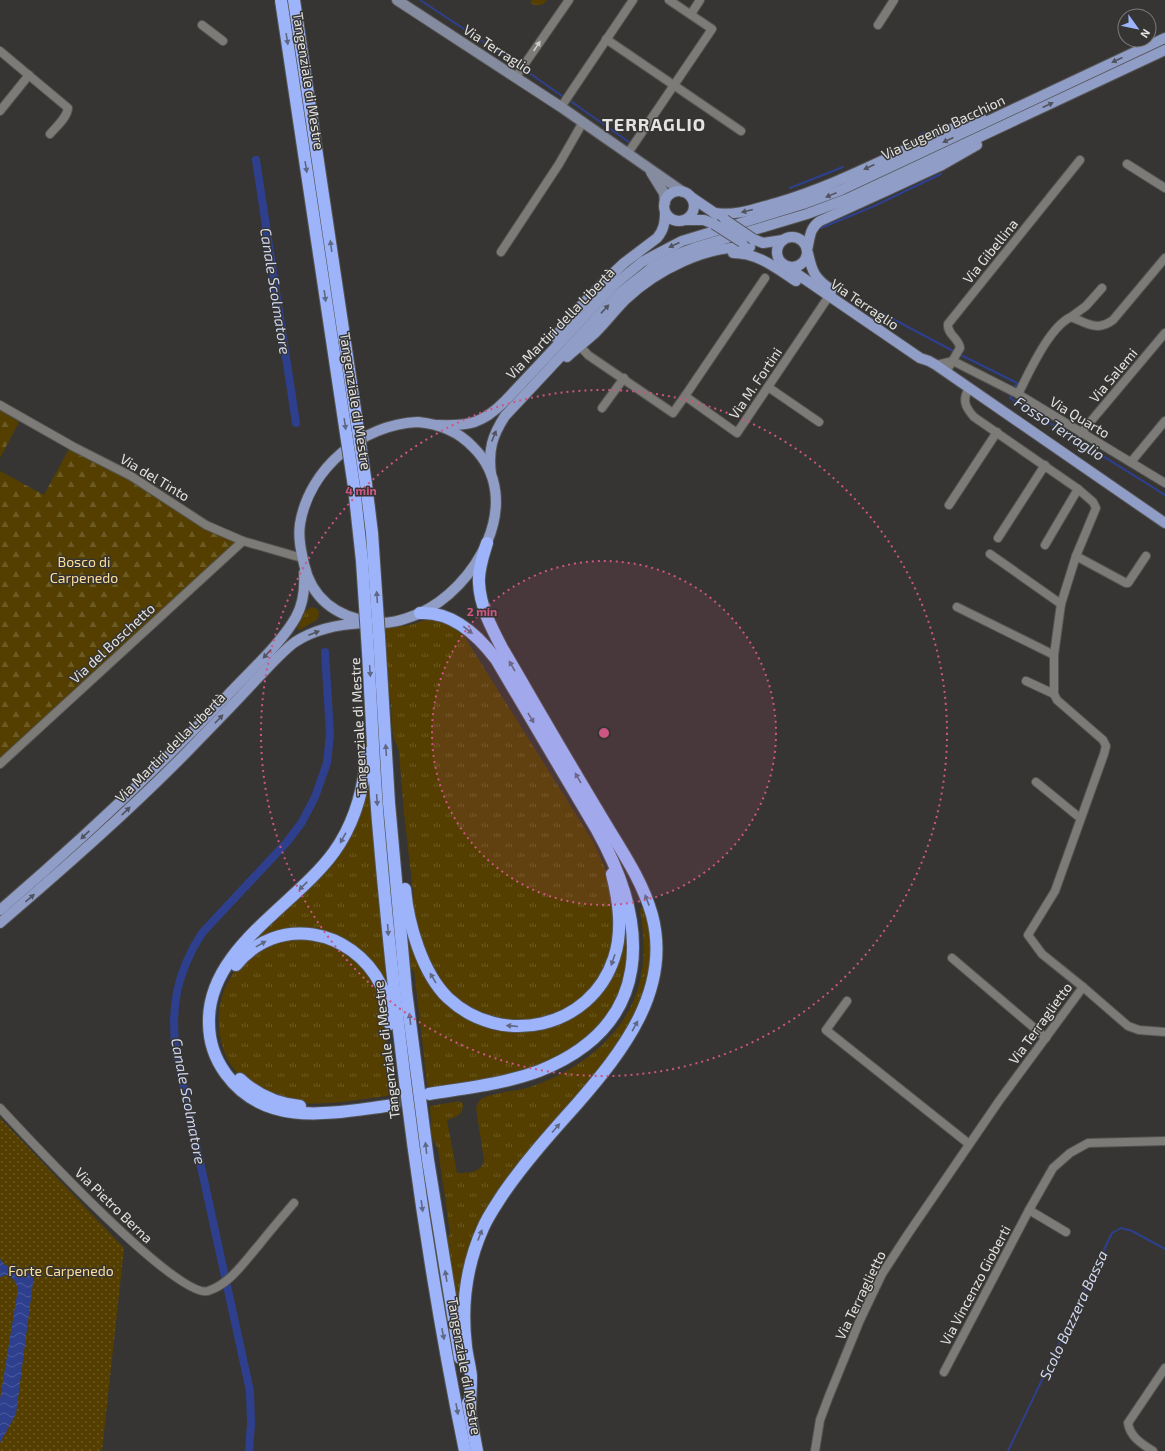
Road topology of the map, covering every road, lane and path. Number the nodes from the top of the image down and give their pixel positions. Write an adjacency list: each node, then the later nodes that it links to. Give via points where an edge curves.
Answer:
1 (281, 0): 86 (highway, Tangenziale di Mestre, one-way to 86, bridge, via 354,487)
2 (294, 0): 86 (highway, Tangenziale di Mestre, one-way to 2, bridge, via 372,533 366,484)
3 (397, 0): 18 (main road, Via Terraglio)
4 (569, 0): 18 (street, one-way to 4)
5 (633, 0): 13 (street)
6 (669, 0): 9 (street)
7 (700, 0): 9 (street)
8 (894, 0): 11 (street)
9 (690, 14): 19 (street, via 712,29)
10 (202, 25): 14 (street)
11 (878, 25)
12 (1165, 38): 22 (main road, Via Eugenio Bacchion, one-way to 22)
13 (606, 39): 19 (street); 20 (street)
14 (223, 41)
15 (1165, 50): 23 (main road, Via Eugenio Bacchion, one-way to 15)
16 (0, 51): 17 (street)
17 (29, 75): 21 (street); 26 (street, via 68,108 65,117)
18 (515, 78): 20 (main road, Via Terraglio)
19 (673, 85): 25 (street); 27 (street)
20 (564, 102): 24 (main road, Via Terraglio)
21 (0, 111)
22 (1009, 111): 34 (main road, one-way to 34, via 968,122 812,192 734,214); 36 (main road, Via Eugenio Bacchion, one-way to 36, via 841,190 747,221)
23 (1013, 121): 38 (main road, Via Eugenio Bacchion, via 847,199 758,229); 41 (main road, via 942,165 820,221 810,231)
24 (583, 122): 27 (main road, Via Terraglio); 40 (street, via 559,164)
25 (741, 131)
26 (50, 134)
27 (631, 148): 30 (main road, Via Terraglio)
28 (1080, 160): 51 (street, Via Gibellina, via 948,324 949,333 960,345)
29 (1127, 164): 31 (street)
30 (647, 168): 32 (main road, Via Terraglio); 33 (main road, Via Terraglio, via 664,193)
31 (1165, 188)
32 (687, 194): 33 (main road, via 678,191 671,194 666,199); 34 (main road, Via Terraglio); 35 (main road, via 694,202 694,211)
33 (665, 208): 35 (main road, via 670,219); 55 (main road, via 665,224 661,234 624,263 578,309 536,358)
34 (714, 212): 36 (main road, Via Terraglio)
35 (686, 220): 37 (main road, Via Terraglio, via 704,220)
36 (726, 224): 37 (main road, Via Martiri della Libertà); 38 (main road, Via Terraglio, bridge)
37 (712, 228): 38 (main road, Via Terraglio, bridge); 55 (main road, Via Martiri della Libertà, one-way to 55, via 671,246 628,273 599,299)
38 (745, 240): 39 (main road, Via Terraglio, via 764,243); 43 (main road, Via Terraglio); 44 (main road, via 737,246 712,251); 50 (main road, Via Martiri della Libertà, one-way to 38, via 620,293 648,271 676,255 722,239)
39 (783, 240): 41 (main road, via 791,237 799,239 805,244); 43 (main road, via 777,251 778,258)
40 (501, 252)
41 (808, 252): 43 (main road, via 802,264 795,267); 52 (main road, Via Terraglio, via 818,280 924,354)
42 (1165, 258): 48 (street, via 1105,325 1098,327)
43 (784, 264): 47 (main road, Via Terraglio)
44 (673, 267): 47 (main road, via 728,254 746,254 763,260 820,296); 50 (main road, via 627,298 595,332)
45 (765, 278): 59 (street)
46 (1102, 288): 48 (street, via 1086,306)
47 (829, 296): 52 (main road, Via Terraglio, via 920,358); 56 (street, Via M. Fortini)
48 (1071, 317): 58 (street, via 1063,321 1049,338 1024,382)
49 (1165, 334): 66 (street, Via Salemi)
50 (575, 346): 54 (street); 69 (main road, Via Martiri della Libertà, one-way to 50, via 490,456 494,435 505,416 540,378)
51 (956, 356): 52 (street); 53 (street); 58 (street, Via Quarto)
52 (933, 363): 53 (main road, Via Terraglio)
53 (946, 372): 57 (main road, Via Terraglio)
54 (624, 378): 59 (street, via 673,413); 61 (street)
55 (522, 382): 64 (main road, Via Martiri della Libertà, via 497,409 481,420 462,425)
56 (768, 387): 59 (street, Via M. Fortini, via 737,432); 63 (street)
57 (969, 388): 65 (street, via 964,400 968,410); 73 (main road, Via Terraglio)
58 (1015, 392): 66 (street, Via Quarto)
59 (684, 396)
60 (0, 405): 75 (street, Via del Tinto, via 131,476 206,525)
61 (602, 408)
62 (1165, 421): 67 (street)
63 (819, 422)
64 (438, 425): 69 (main road, via 456,432 472,445 485,461); 81 (main road, via 410,422 383,428 369,434 333,460 314,487 304,508 299,538)
65 (997, 432): 68 (street); 72 (street)
66 (1081, 433): 67 (street, Via Quarto)
67 (1131, 462): 70 (street, Via Quarto)
68 (1045, 465): 71 (street); 74 (street)
69 (491, 474): 76 (main road, via 496,494 496,511)
70 (1165, 483)
71 (1078, 489): 77 (street); 79 (street, via 1096,508)
72 (949, 505)
73 (1165, 523)
74 (998, 538)
75 (243, 541): 81 (street, Via del Tinto); 91 (street, Via del Boschetto)
76 (487, 543): 84 (main road, via 459,586 440,602); 94 (highway, one-way to 76, via 486,616 478,582)
77 (1045, 545)
78 (990, 554): 82 (street)
79 (1076, 556): 80 (street, via 1126,583); 82 (street)
80 (1146, 556)
81 (303, 561): 85 (main road, via 312,586 326,604 344,615); 97 (main road, Via Martiri della Libertà, one-way to 97, via 301,605 292,624 280,639 155,769)
82 (1061, 604): 87 (street)
83 (957, 607): 87 (street)
84 (420, 613): 85 (main road, via 393,622); 96 (highway, one-way to 96, via 428,612 453,619 489,649)
85 (373, 622): 98 (main road, Via Martiri della Libertà, one-way to 85, via 46,884 174,765 294,643 330,628)
86 (373, 636): 90 (highway, Tangenziale di Mestre, one-way to 90); 92 (highway, Tangenziale di Mestre, one-way to 86)
87 (1054, 655): 89 (street)
88 (1026, 681): 89 (street, Via Terraglietto)
89 (1054, 694): 95 (street, Via Terraglietto, via 1057,700 1103,740 1106,746)
90 (372, 706): 104 (highway, Tangenziale di Mestre, one-way to 104, via 378,822); 104 (highway, one-way to 104, via 364,783 345,834 335,851 250,936 224,970 212,995 209,1029 213,1050 226,1074 248,1097 264,1106 280,1111 308,1114 338,1112 394,1101 298,1106 269,1099 246,1084 233,1070 223,1052 217,1033 216,1012 224,985 236,964 244,955 276,936 325,936 341,943 357,955 375,976 385,996 397,1072)
91 (0, 764)
92 (387, 779): 96 (highway, one-way to 92, via 612,876 619,913 616,949 607,975 584,1003 556,1020 533,1026 499,1024 471,1014 452,1001 436,984 427,968 407,907 397,809); 113 (highway, Tangenziale di Mestre, one-way to 92, via 428,1160 406,991)
93 (1036, 782): 95 (street)
94 (598, 812): 96 (highway, via 623,865 636,903 640,925 639,973 625,1012 612,1030 595,1046 581,1057 548,1075 504,1089 429,1098 502,1082 543,1069 589,1042 608,1023 617,1009 632,972 632,926 623,886); 113 (highway, one-way to 94, via 471,1375 466,1341 465,1300 470,1265 484,1226 520,1170 619,1052 640,1018 652,984 656,954 652,914 633,870)
95 (1080, 818): 100 (street, Via Terraglietto, via 1055,891 1028,935 1042,954)
96 (596, 830)
97 (0, 910)
98 (0, 923)
99 (952, 958): 103 (street)
100 (1083, 987): 102 (street, via 1128,1026 1139,1030); 103 (street, Via Terraglietto)
101 (848, 1001): 107 (street, via 826,1030)
102 (1165, 1032)
103 (1046, 1038): 107 (street, Via Terraglietto)
104 (406, 1091): 114 (highway, Tangenziale di Mestre, one-way to 114, via 439,1310)
105 (0, 1108): 108 (street, Via Pietro Berna, via 129,1240 189,1287 205,1292 218,1287 234,1275)
106 (1165, 1141): 109 (street, Via Vincenzo Gioberti, via 1097,1142 1078,1148 1053,1168)
107 (969, 1144): 116 (street, Via Terraglietto, via 882,1274 829,1396 820,1420)
108 (294, 1203)
109 (1029, 1210): 110 (street); 112 (street, Via Vincenzo Gioberti)
110 (1066, 1232)
111 (1165, 1368): 117 (street, via 1128,1424 1136,1439)
112 (944, 1372)
113 (470, 1411): 115 (highway, Tangenziale di Mestre)
114 (465, 1448)
115 (477, 1451)
116 (815, 1451)
117 (1153, 1451)

